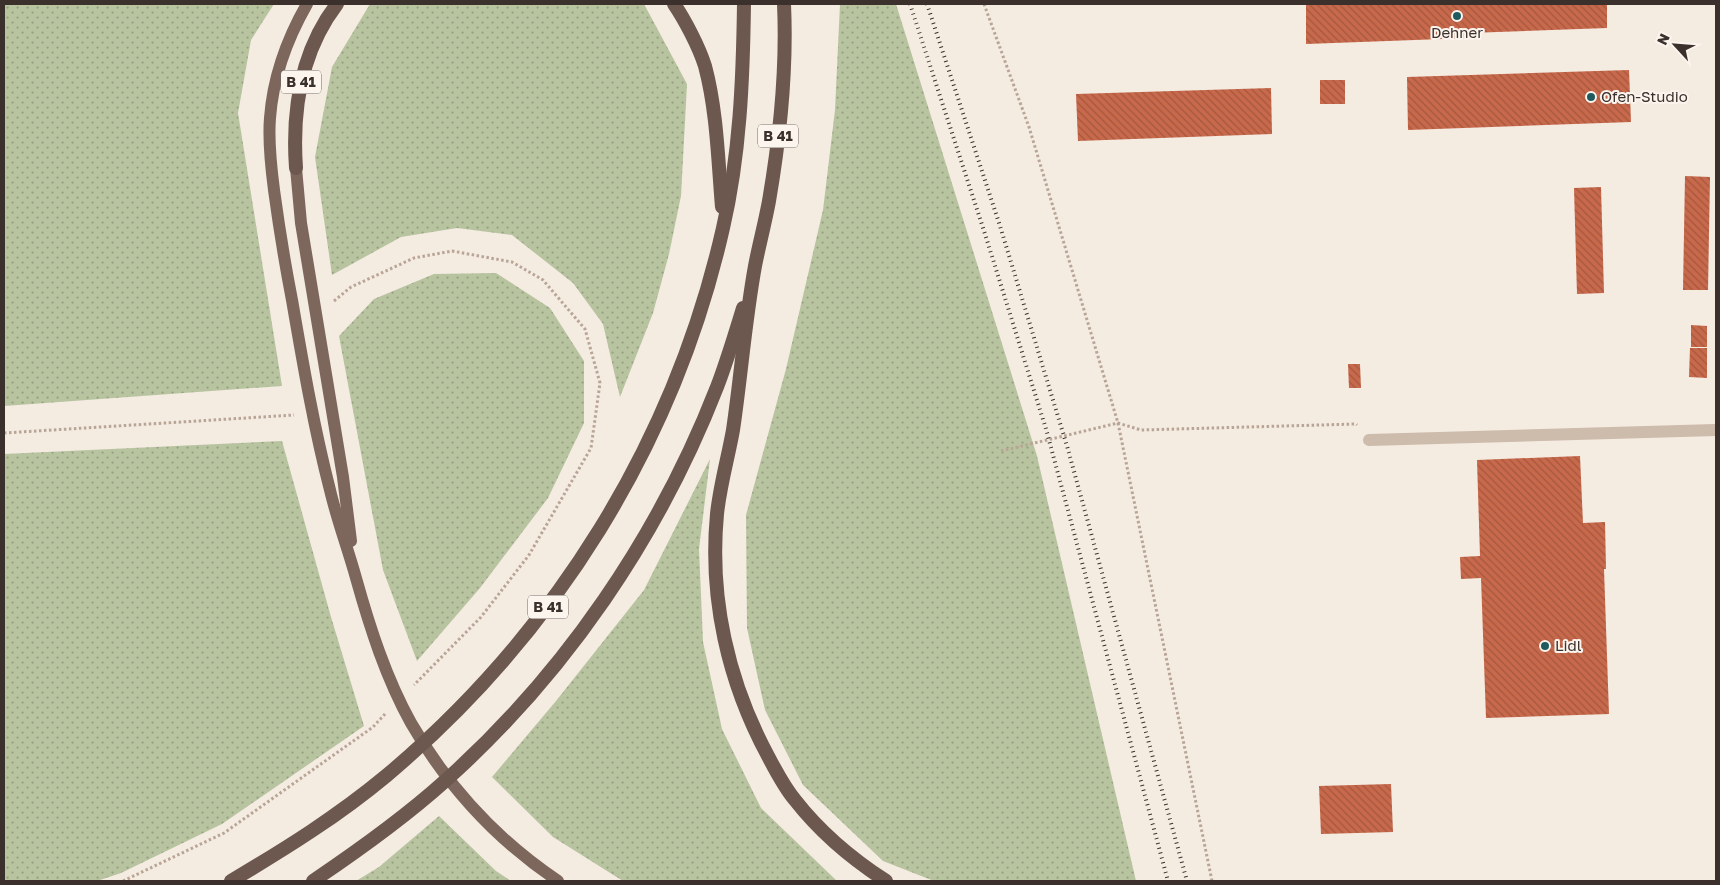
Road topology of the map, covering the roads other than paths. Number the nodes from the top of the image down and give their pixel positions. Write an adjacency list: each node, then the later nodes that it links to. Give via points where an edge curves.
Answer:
1 (307, 4): 11 (main road, B 41, via 286,45 278,70 270,119 270,144 278,226 312,414 330,493)
2 (337, 4): 6 (highway, B 41, via 318,35 300,87 294,141)
3 (674, 4): 7 (highway, B 41, via 704,64 713,102)
4 (744, 4): 7 (highway, B 41, via 740,115)
5 (784, 4): 8 (highway, B 41, via 778,140)
6 (296, 168): 11 (main road, B 41, via 301,223)
7 (724, 226): 12 (highway, B 41, via 691,339 650,439 618,500 554,599 476,692 384,778 335,816)
8 (755, 266): 13 (highway, B 41, via 718,386 694,442 637,549 604,600 535,689 488,740 401,819); 15 (highway, B 41, via 717,515 716,556 724,638 748,714 775,770 794,799 844,851)
9 (1716, 430): 10 (street)
10 (1369, 440)
11 (356, 578): 14 (main road, B 41, via 366,616 394,689 429,752 486,822)
12 (231, 881)
13 (313, 881)
14 (558, 881)
15 (886, 881)

